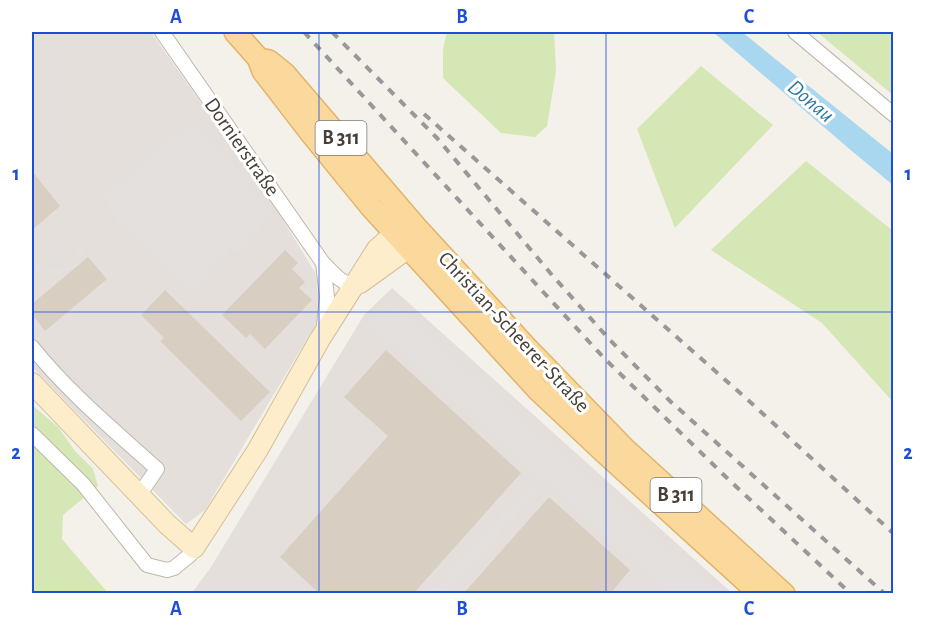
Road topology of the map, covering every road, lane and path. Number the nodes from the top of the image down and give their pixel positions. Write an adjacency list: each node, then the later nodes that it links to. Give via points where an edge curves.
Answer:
1 (162, 32): 8 (street, Dornierstraße)
2 (235, 32): 4 (main road, Christian-Scheerer-Straße / B 311)
3 (795, 32): 5 (street)
4 (258, 58): 6 (main road, Christian-Scheerer-Straße / B 311, via 269,61 285,75); 7 (main road, Christian-Scheerer-Straße / B 311, via 263,71 310,132)
5 (894, 115)
6 (416, 227): 7 (street, Dornierstraße); 17 (main road, Christian-Scheerer-Straße / B 311, via 625,449)
7 (401, 241): 9 (street, Dornierstraße, via 377,249); 16 (main road, Christian-Scheerer-Straße / B 311, via 537,389)
8 (323, 263): 9 (street, Dornierstraße); 10 (street, Dornierstraße, via 327,297)
9 (353, 288): 10 (street, Dornierstraße)
10 (320, 339): 15 (street, Dornierstraße, via 256,451)
11 (32, 347): 14 (street, via 109,426 157,468)
12 (32, 383): 14 (street)
13 (32, 434): 15 (street, via 83,484 147,565 174,568)
14 (139, 495): 15 (street)
15 (194, 548)
16 (760, 594)
17 (784, 594)

